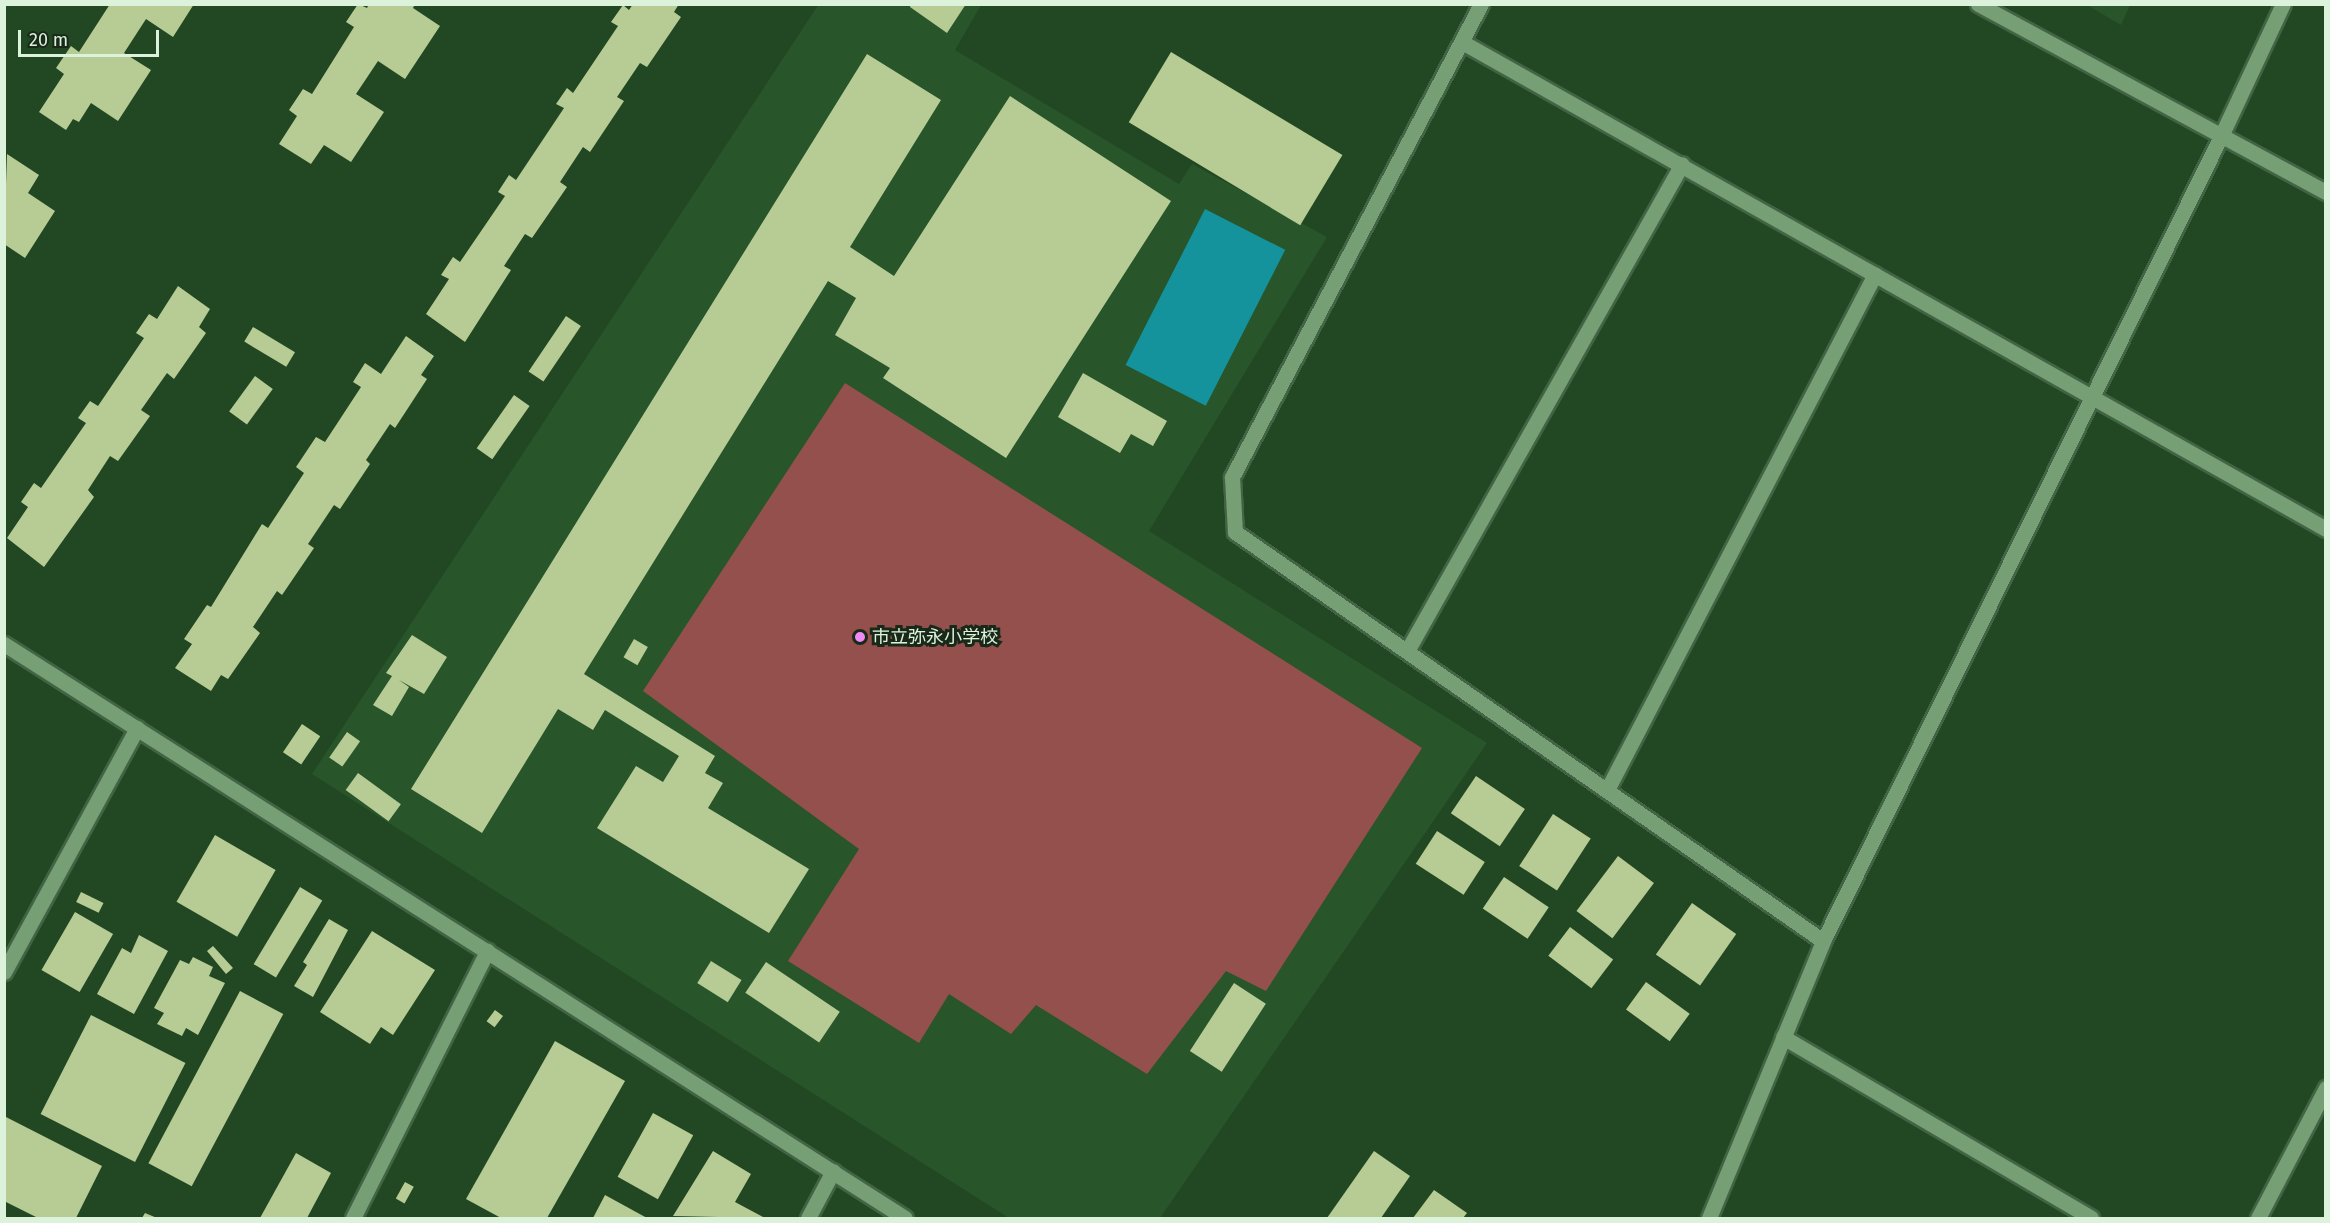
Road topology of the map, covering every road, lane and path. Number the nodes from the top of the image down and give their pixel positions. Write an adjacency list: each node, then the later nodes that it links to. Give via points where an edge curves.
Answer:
1 (1481, 4): 4 (street)
2 (1978, 4): 5 (street)
3 (2283, 4): 5 (street)
4 (1462, 42): 6 (street); 12 (street, via 1232,477 1235,532)
5 (2222, 134): 7 (street); 9 (street)
6 (1682, 164): 8 (street); 12 (street)
7 (2325, 192)
8 (1875, 274): 9 (street); 14 (street)
9 (2090, 396): 10 (street); 15 (street)
10 (2325, 529)
11 (4, 644): 13 (street)
12 (1407, 651): 14 (street)
13 (137, 728): 16 (street); 17 (street)
14 (1607, 790): 15 (street)
15 (1823, 940): 18 (street)
16 (487, 951): 20 (street); 21 (street)
17 (4, 972)
18 (1783, 1037): 24 (street); 25 (street)
19 (2325, 1088): 26 (street)
20 (833, 1171): 22 (street); 23 (street)
21 (353, 1218)
22 (808, 1218)
23 (905, 1218)
24 (1709, 1218)
25 (2091, 1218)
26 (2258, 1218)

